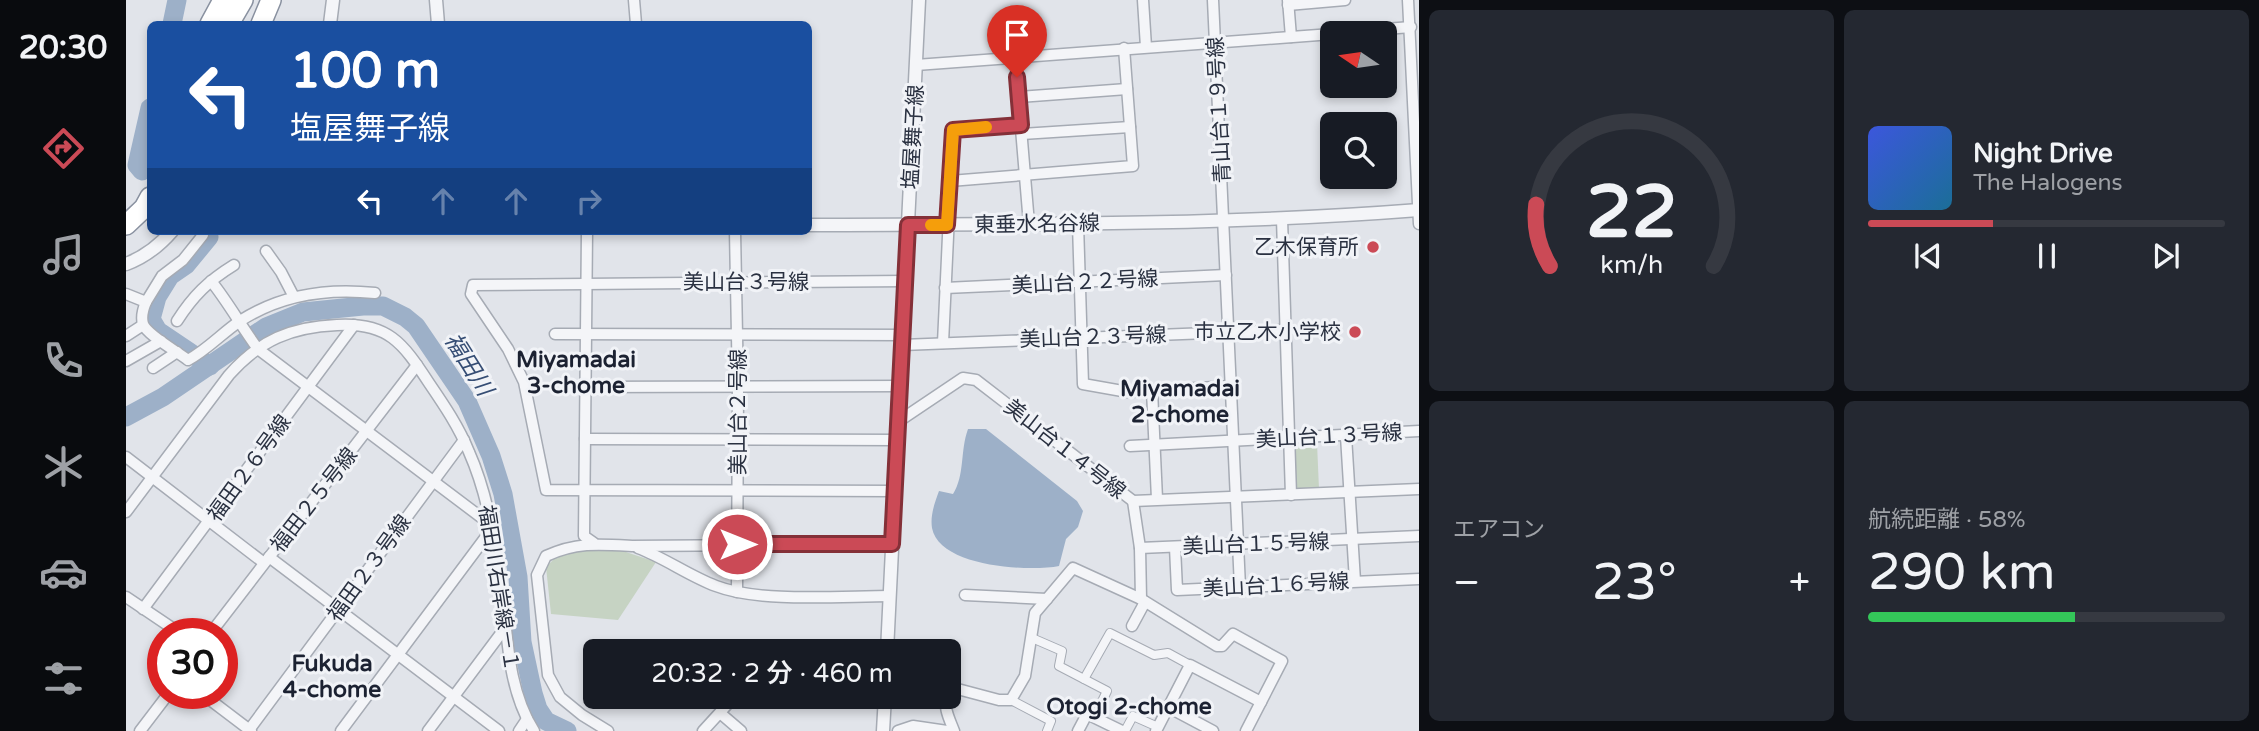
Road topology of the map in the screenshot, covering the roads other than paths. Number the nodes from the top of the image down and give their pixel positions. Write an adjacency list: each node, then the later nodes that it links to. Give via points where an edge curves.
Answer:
1 (223, 0): 14 (highway)
2 (243, 0): 15 (highway)
3 (256, 0): 16 (highway)
4 (271, 0): 17 (highway)
5 (333, 0): 18 (street)
6 (436, 0): 19 (street)
7 (634, 0): 20 (street)
8 (919, 0): 29 (street, 塩屋舞子線)
9 (1143, 0): 26 (street)
10 (1213, 0): 25 (street, 青山台１９号線)
11 (1345, 0): 13 (street)
12 (1408, 0): 21 (street)
13 (1288, 2): 24 (street)
14 (212, 21)
15 (231, 21)
16 (247, 21)
17 (262, 21)
18 (330, 21)
19 (438, 21)
20 (636, 21)
21 (1411, 27): 22 (street); 38 (street)
22 (1397, 28)
23 (1320, 34): 24 (street)
24 (1291, 37): 25 (street)
25 (1217, 43): 26 (street); 39 (street, 青山台１９号線)
26 (1146, 47): 27 (street)
27 (1124, 48): 28 (street); 30 (street)
28 (1015, 57): 29 (street); 31 (street)
29 (916, 65): 46 (street, 塩屋舞子線)
30 (1127, 89): 31 (street); 32 (street)
31 (1018, 97): 33 (street)
32 (1130, 127): 33 (street); 34 (street, via 1133,166)
33 (1021, 130): 34 (street); 35 (street, via 953,130)
34 (1025, 174): 35 (street); 42 (street)
35 (950, 181): 47 (street)
36 (147, 201): 48 (highway)
37 (147, 208): 48 (highway)
38 (1418, 210): 40 (street, 東垂水名谷線); 44 (street)
39 (1224, 219): 40 (street, 東垂水名谷線); 43 (street, 東垂水名谷線); 56 (street, 青山台１９号線)
40 (1282, 219): 71 (street)
41 (147, 223): 48 (highway)
42 (1029, 224): 43 (street, 東垂水名谷線); 47 (street, 東垂水名谷線)
43 (1078, 224): 60 (street)
44 (1419, 224)
45 (812, 225): 46 (street, 東垂水名谷線)
46 (908, 225): 47 (street, 東垂水名谷線); 58 (street, 塩屋舞子線)
47 (947, 225): 62 (street)
48 (127, 228)
49 (168, 235): 54 (street, via 142,258)
50 (203, 235): 66 (street, via 183,260 162,276)
51 (587, 235): 59 (street)
52 (735, 235): 61 (street, 美山台２号線)
53 (266, 251): 65 (street)
54 (126, 264)
55 (234, 265): 57 (street)
56 (1226, 275): 60 (street, 美山台２２号線); 72 (street, 青山台１９号線)
57 (211, 281): 67 (street, via 192,297); 68 (street)
58 (905, 281): 61 (street, 美山台３号線); 78 (street, 塩屋舞子線)
59 (586, 282): 61 (street, 美山台３号線); 74 (street); 110 (street, 美山台３号線, via 473,285 471,294 509,349 524,382 546,490)
60 (1080, 282): 62 (street, 美山台２２号線); 77 (street)
61 (738, 283): 75 (street, 美山台２号線)
62 (945, 288): 80 (street)
63 (375, 293): 65 (street, via 354,290)
64 (126, 294): 66 (street)
65 (294, 297): 68 (street)
66 (146, 302): 69 (street)
67 (177, 321)
68 (238, 322): 81 (street); 82 (street, via 188,359)
69 (143, 325): 76 (street); 79 (street)
70 (354, 325): 81 (street, 福田川右岸線－１, via 285,332); 84 (street, 福田川右岸線－１, via 386,332); 89 (street, 福田２６号線)
71 (1284, 330): 72 (street, 美山台２３号線); 96 (street)
72 (1230, 332): 77 (street, 美山台２３号線); 87 (street, 青山台１９号線)
73 (555, 334): 74 (street, 美山台２３号線)
74 (586, 334): 75 (street, 美山台２３号線); 88 (street)
75 (738, 335): 78 (street, 美山台２３号線); 90 (street, 美山台２号線)
76 (126, 336)
77 (1082, 337): 80 (street, 美山台２３号線); 91 (street, via 1083,384 1128,392)
78 (902, 340): 80 (street, 美山台２３号線); 86 (street, 塩屋舞子線)
79 (161, 341): 82 (street); 83 (street)
80 (943, 343)
81 (258, 348): 89 (street); 105 (street, 福田川右岸線－１, via 241,362)
82 (177, 352): 85 (street)
83 (126, 361)
84 (417, 365): 94 (street, 福田２５号線); 98 (street, 福田川右岸線－１)
85 (153, 368)
86 (900, 386): 90 (street); 92 (street, 塩屋舞子線)
87 (1232, 386): 91 (street); 101 (street, 青山台１９号線)
88 (586, 387): 90 (street); 97 (street)
89 (308, 388): 94 (street); 117 (street, 福田２６号線)
90 (738, 388): 99 (street, 美山台２号線)
91 (1152, 390): 102 (street)
92 (899, 421): 100 (street, 塩屋舞子線); 115 (street, 美山台１４号線, via 963,378 976,380)
93 (1419, 431): 95 (street, 美山台１３号線)
94 (366, 432): 106 (street); 128 (street, 福田２５号線)
95 (1346, 436): 96 (street, 美山台１３号線); 111 (street)
96 (1288, 438): 101 (street, 美山台１３号線); 112 (street)
97 (585, 439): 99 (street); 110 (street)
98 (464, 440): 106 (street, 福田２３号線); 118 (street, 福田川右岸線－１)
99 (738, 440): 100 (street); 108 (street, 美山台２号線)
100 (897, 440): 109 (street, 塩屋舞子線)
101 (1234, 440): 102 (street, 美山台１３号線); 113 (street, 青山台１９号線)
102 (1154, 445): 103 (street, 美山台１３号線); 114 (street)
103 (1130, 446)
104 (126, 457): 105 (street)
105 (152, 477): 116 (street, 福田川右岸線－１); 117 (street)
106 (433, 482): 118 (street); 139 (street, 福田２３号線)
107 (1419, 489): 111 (street, 美山台１４号線)
108 (737, 491): 109 (street); 110 (street); 122 (street, 美山台２号線)
109 (895, 491): 123 (street, 塩屋舞子線)
110 (585, 492): 121 (street, via 584,536)
111 (1349, 492): 112 (street, 美山台１４号線); 120 (street)
112 (1291, 495): 113 (street, 美山台１４号線)
113 (1236, 496): 114 (street, 美山台１４号線); 125 (street, 青山台１９号線)
114 (1157, 499): 115 (street, 美山台１４号線)
115 (1133, 501): 127 (street)
116 (126, 512)
117 (210, 521): 128 (street); 138 (street, 福田２６号線)
118 (490, 527): 143 (street, 福田川右岸線－１, via 501,577); 147 (street)
119 (1419, 536): 120 (street, 美山台１５号線)
120 (1352, 540): 125 (street, 美山台１５号線); 130 (street)
121 (594, 543): 124 (street); 171 (street, via 546,556 537,575 548,675 559,696)
122 (737, 544): 123 (street); 124 (street); 132 (street, 美山台２号線)
123 (892, 544): 134 (street, 塩屋舞子線)
124 (632, 545): 132 (street)
125 (1238, 545): 126 (street, 美山台１５号線); 131 (street, 青山台１９号線)
126 (1175, 547): 127 (street, 美山台１５号線); 131 (street, 美山台１６号線, via 1177,590)
127 (1140, 548): 137 (street)
128 (267, 560): 139 (street); 141 (street, 福田２５号線)
129 (1419, 579): 130 (street, 美山台１６号線)
130 (1354, 582): 131 (street, 美山台１６号線)
131 (1240, 587)
132 (737, 592): 134 (street)
133 (965, 595): 136 (street)
134 (890, 596): 145 (street, 塩屋舞子線)
135 (126, 597): 138 (street)
136 (1046, 599): 137 (street, via 1073,568); 144 (street, via 1035,613)
137 (1143, 600): 142 (street); 153 (street, via 1217,646 1233,634 1282,661)
138 (143, 609): 140 (street)
139 (339, 609): 147 (street); 164 (street, 福田２３号線)
140 (157, 618)
141 (222, 618)
142 (1132, 626): 146 (street)
143 (505, 628): 151 (street); 162 (street, 福田川右岸線－１, via 515,685)
144 (1032, 638): 149 (street, via 1062,651 1059,666); 152 (street, via 1025,676)
145 (888, 639)
146 (1125, 641): 148 (street, via 1154,655 1168,653); 149 (street, via 1110,633)
147 (400, 655): 151 (street); 166 (street)
148 (1190, 665): 153 (street); 154 (street)
149 (1084, 679): 161 (street, via 1107,691)
150 (961, 690): 152 (street)
151 (454, 696): 167 (street); 168 (street)
152 (1011, 700): 178 (street, via 1051,721)
153 (1261, 702): 182 (street)
154 (1168, 707): 163 (street); 181 (street)
155 (157, 709): 165 (street)
156 (222, 709): 164 (street)
157 (724, 709): 160 (street)
158 (884, 709): 174 (street)
159 (947, 709): 177 (street)
160 (720, 713): 172 (street); 173 (street)
161 (1094, 718): 179 (street, via 1087,714); 180 (street)
162 (527, 719): 169 (street); 170 (street, 福田川右岸線－１)
163 (1157, 729): 180 (street, via 1133,716)
164 (250, 730)
165 (140, 731)
166 (341, 731)
167 (428, 731)
168 (499, 731)
169 (519, 731)
170 (534, 731)
171 (608, 731)
172 (703, 731)
173 (741, 731)
174 (883, 731)
175 (898, 731): 176 (street, via 913,726)
176 (947, 731)
177 (954, 731)
178 (1047, 731)
179 (1078, 731)
180 (1123, 731)
181 (1213, 731)
182 (1246, 731)

